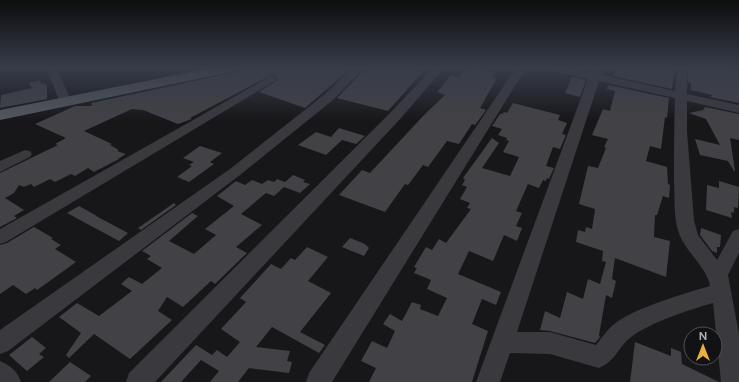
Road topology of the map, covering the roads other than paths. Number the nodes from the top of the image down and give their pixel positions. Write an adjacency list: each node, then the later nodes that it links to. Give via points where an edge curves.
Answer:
1 (59, 86): 11 (street)
2 (144, 86): 11 (main road)
3 (261, 86): 16 (street)
4 (341, 86): 20 (street, via 235,172)
5 (423, 86): 23 (street)
6 (509, 86): 24 (street)
7 (592, 86): 19 (street)
8 (644, 86): 10 (street)
9 (681, 86): 10 (street)
10 (681, 96): 12 (street); 18 (street, via 680,131 685,220 689,236)
11 (66, 102): 13 (main road)
12 (739, 109)
13 (0, 115)
14 (25, 154): 15 (street)
15 (0, 167)
16 (0, 236)
17 (739, 236): 18 (street)
18 (719, 284): 19 (street, via 624,329 599,357 550,344); 26 (street, via 726,315)
19 (502, 342): 25 (street)
20 (0, 343)
21 (0, 373): 22 (street)
22 (9, 382)
23 (138, 382)
24 (318, 382)
25 (488, 382)
26 (733, 382)

